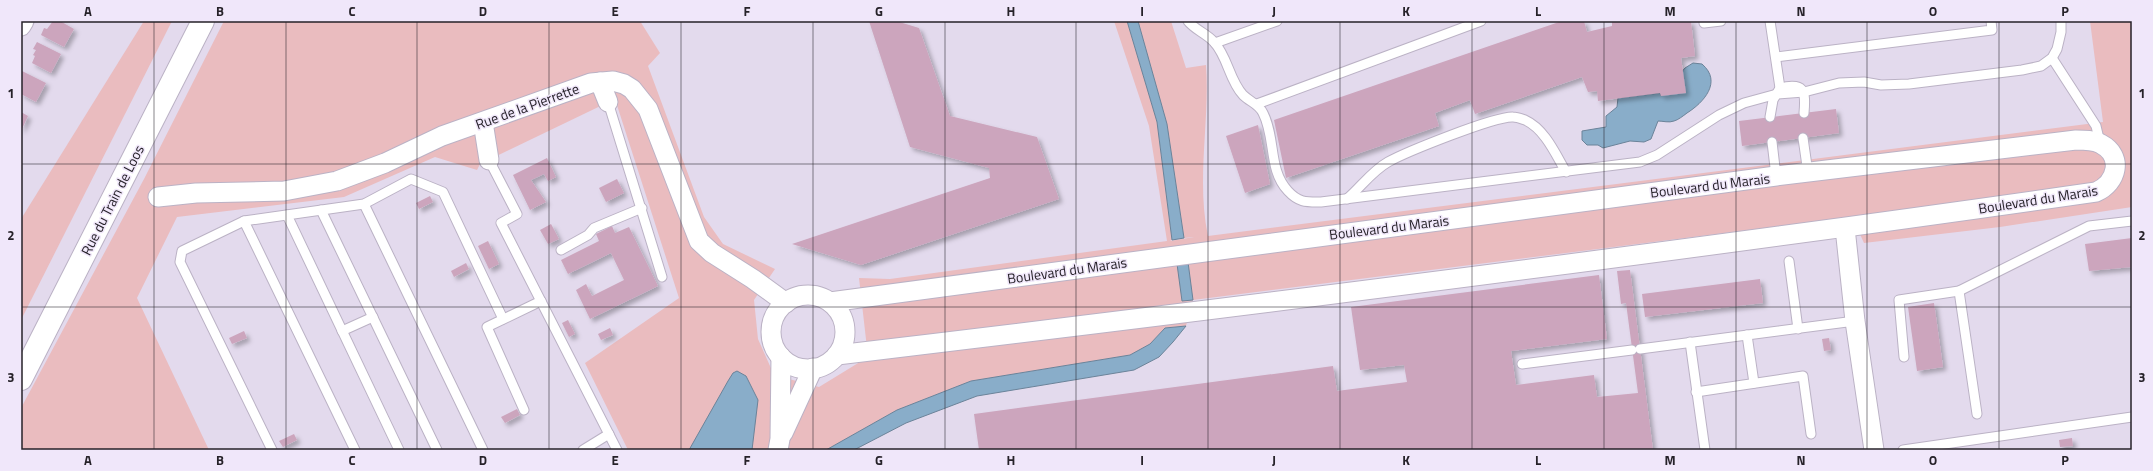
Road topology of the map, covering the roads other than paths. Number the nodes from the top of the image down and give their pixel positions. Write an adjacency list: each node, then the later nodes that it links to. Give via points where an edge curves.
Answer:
1 (24, 21): 11 (street)
2 (203, 21): 58 (street, Rue du Train de Loos)
3 (1188, 21): 12 (lane, via 1192,27)
4 (1277, 21): 12 (lane)
5 (1481, 21): 19 (lane)
6 (1704, 21): 7 (lane)
7 (1722, 21)
8 (1770, 21): 13 (lane)
9 (1991, 21): 13 (lane, via 1992,30)
10 (2061, 21): 14 (lane, via 2057,49)
11 (21, 26)
12 (1215, 43): 19 (lane, via 1223,55 1234,83 1244,96)
13 (1776, 57): 16 (lane)
14 (2052, 58): 17 (lane, via 2041,66 2022,70 1909,84 1839,83); 25 (lane, via 2096,126)
15 (600, 82): 18 (street); 22 (street, Rue de la Pierrette); 45 (street, Rue de la Pierrette, via 613,81 624,84 632,89 648,109 699,241 712,253 754,278)
16 (1778, 91): 17 (lane); 21 (lane, via 1773,100); 27 (lane, via 1718,115 1657,155 1640,162)
17 (1804, 92): 20 (lane)
18 (608, 102): 33 (lane)
19 (1257, 104): 31 (lane, via 1269,130 1277,173 1288,191 1303,202)
20 (1804, 113)
21 (1770, 117)
22 (483, 122): 26 (street); 30 (street, Rue de la Pierrette, via 442,136 337,182 284,191 196,193)
23 (1803, 138): 28 (lane)
24 (1772, 142): 29 (lane)
25 (2100, 143): 28 (street, Boulevard du Marais, via 2076,140); 38 (street, Boulevard du Marais, via 2108,148 2116,166 2115,175 2110,183 2096,192)
26 (489, 160): 43 (lane, via 516,214 501,223)
27 (1566, 172): 31 (lane); 31 (lane, via 1548,141 1537,128 1526,120 1513,117 1442,140 1387,163)
28 (1808, 173): 29 (street, Boulevard du Marais)
29 (1776, 176): 44 (street, Boulevard du Marais)
30 (158, 197)
31 (1347, 199)
32 (364, 204): 34 (lane); 47 (lane, via 411,179 443,192); 71 (lane)
33 (642, 208): 39 (lane, via 594,228 588,235); 41 (lane)
34 (321, 210): 35 (lane); 46 (lane)
35 (287, 215): 36 (lane); 50 (lane)
36 (244, 221): 67 (lane, via 182,251 180,262); 68 (lane)
37 (2132, 221): 42 (lane, via 2089,226)
38 (1844, 228): 48 (street); 53 (street, Boulevard du Marais, via 1204,312)
39 (561, 250)
40 (1789, 261): 49 (lane)
41 (662, 277)
42 (1959, 291): 55 (lane, via 1899,300); 62 (lane)
43 (541, 301): 47 (lane); 64 (lane)
44 (830, 302): 45 (street, via 808,295 796,297); 53 (street, via 838,311 844,327 843,345)
45 (786, 303): 54 (street, via 772,323 774,347)
46 (373, 317): 50 (lane); 70 (lane)
47 (503, 319): 61 (lane, via 487,327)
48 (1855, 321): 49 (lane); 75 (street)
49 (1798, 328): 51 (lane)
50 (342, 331): 69 (lane)
51 (1747, 335): 52 (lane); 59 (lane)
52 (1690, 342): 56 (lane); 60 (lane)
53 (837, 355): 57 (street, via 822,366)
54 (781, 357): 57 (street, via 801,368); 66 (street)
55 (1904, 357)
56 (1522, 364)
57 (813, 368): 66 (street)
58 (21, 379)
59 (1754, 383): 60 (lane); 65 (lane, via 1803,376)
60 (1696, 392): 74 (lane)
61 (524, 410)
62 (1977, 414)
63 (2132, 417): 76 (lane)
64 (609, 434): 72 (lane); 73 (lane)
65 (1811, 434)
66 (779, 445)
67 (272, 450)
68 (355, 450)
69 (399, 450)
70 (437, 450)
71 (483, 450)
72 (583, 450)
73 (617, 450)
74 (1705, 450)
75 (1874, 450)
76 (1903, 450)

